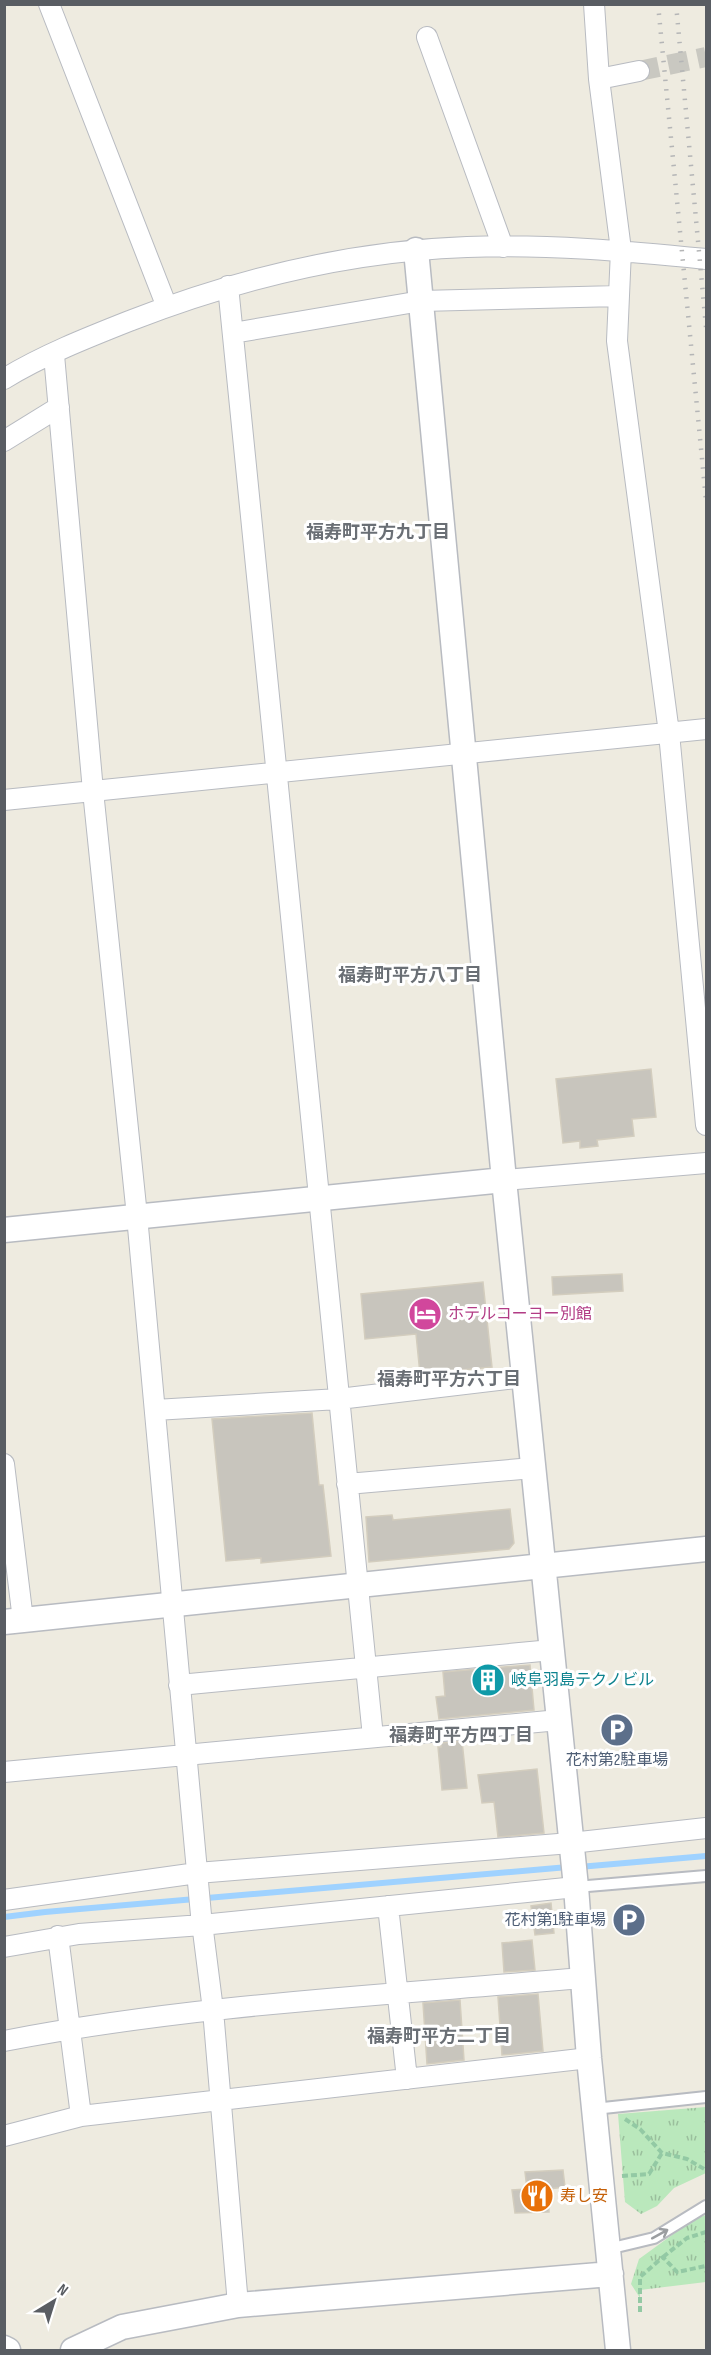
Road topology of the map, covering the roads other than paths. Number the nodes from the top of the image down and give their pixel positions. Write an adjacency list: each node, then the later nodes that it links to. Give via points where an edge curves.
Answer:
1 (48, 4): 13 (street)
2 (594, 4): 5 (street)
3 (427, 37): 6 (street)
4 (639, 71): 5 (street)
5 (599, 79): 8 (street)
6 (503, 247): 7 (street); 8 (street)
7 (416, 250): 10 (street); 12 (street)
8 (621, 250): 9 (street); 11 (street)
9 (706, 260)
10 (228, 286): 13 (street); 14 (street)
11 (619, 296): 12 (street); 20 (street, via 618,341)
12 (421, 301): 14 (street); 21 (street)
13 (167, 307): 15 (street)
14 (232, 333): 22 (street)
15 (54, 355): 16 (street); 17 (street)
16 (4, 379)
17 (59, 407): 18 (street); 23 (street)
18 (4, 441)
19 (706, 729): 20 (street)
20 (669, 733): 21 (street); 25 (street)
21 (464, 754): 22 (street); 27 (street)
22 (276, 773): 23 (street); 28 (street)
23 (93, 791): 24 (street); 29 (street)
24 (4, 800)
25 (706, 1125)
26 (706, 1163): 27 (street)
27 (504, 1180): 28 (street); 31 (street)
28 (319, 1198): 29 (street); 32 (street)
29 (137, 1216): 30 (street); 33 (street)
30 (4, 1230)
31 (524, 1377): 32 (street); 35 (street)
32 (339, 1399): 33 (street); 36 (street)
33 (155, 1410): 40 (street)
34 (4, 1464): 41 (street)
35 (533, 1468): 36 (street); 38 (street)
36 (347, 1484): 39 (street)
37 (706, 1549): 38 (street)
38 (543, 1566): 39 (street); 42 (street)
39 (358, 1585): 40 (street); 43 (street)
40 (172, 1604): 41 (street); 44 (street)
41 (14, 1621)
42 (552, 1650): 43 (street); 45 (street)
43 (366, 1668): 44 (street); 46 (street)
44 (179, 1685): 47 (street)
45 (559, 1720): 46 (street); 50 (street)
46 (373, 1737): 47 (street)
47 (186, 1754): 48 (street); 52 (street)
48 (4, 1772)
49 (706, 1828): 50 (street)
50 (574, 1867): 51 (lane); 52 (street); 54 (street); 58 (street)
51 (706, 1876)
52 (198, 1880): 53 (street); 55 (street)
53 (4, 1900)
54 (388, 1906): 55 (street); 59 (street)
55 (202, 1920): 56 (street); 60 (street)
56 (58, 1936): 57 (street); 61 (street)
57 (4, 1947)
58 (582, 1978): 59 (street); 63 (street)
59 (397, 1994): 60 (street); 64 (street)
60 (213, 2010): 61 (street); 66 (street)
61 (72, 2028): 62 (street); 68 (street)
62 (4, 2041)
63 (589, 2058): 64 (street); 67 (street)
64 (407, 2079): 66 (street)
65 (706, 2097): 67 (lane)
66 (220, 2100): 68 (street); 73 (street)
67 (594, 2109): 71 (street)
68 (81, 2116): 69 (street)
69 (4, 2136)
70 (706, 2206): 71 (lane, one-way to 70, via 654,2238)
71 (608, 2249): 72 (street)
72 (611, 2274): 73 (street); 75 (street)
73 (238, 2305): 74 (street, via 122,2327)
74 (73, 2350)
75 (618, 2350)

